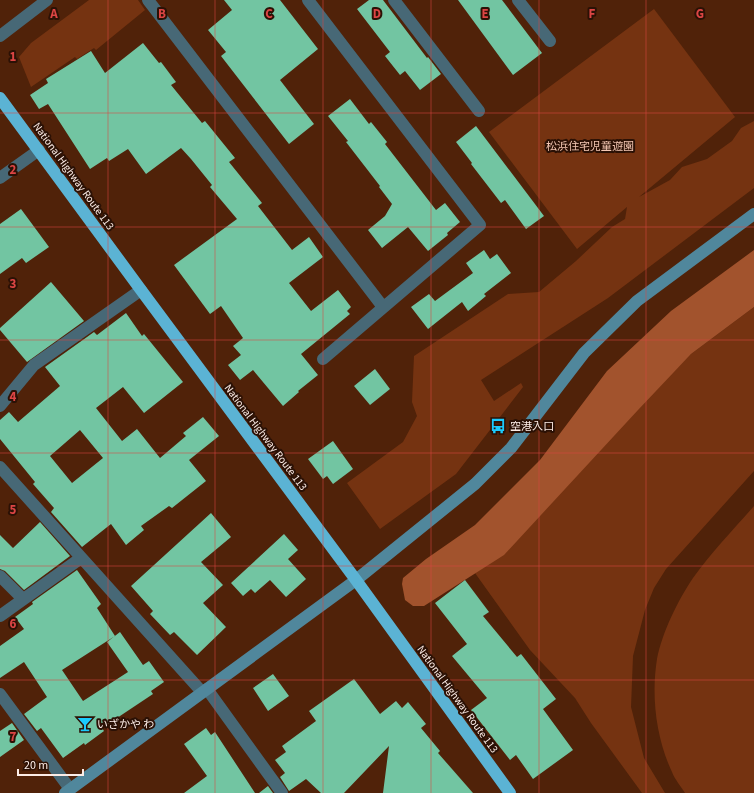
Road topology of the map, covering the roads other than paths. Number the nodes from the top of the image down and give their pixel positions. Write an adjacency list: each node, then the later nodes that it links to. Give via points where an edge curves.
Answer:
1 (46, 0): 6 (street)
2 (148, 0): 14 (street)
3 (308, 0): 14 (street, via 480,225)
4 (394, 0): 9 (street)
5 (518, 0): 7 (street)
6 (0, 36)
7 (550, 41)
8 (0, 98): 10 (highway, National Highway Route 113)
9 (479, 111)
10 (39, 150): 11 (street); 13 (highway, National Highway Route 113)
11 (0, 178)
12 (754, 214): 20 (street, via 637,301 584,353 511,448 475,484)
13 (141, 290): 16 (street, via 34,365); 20 (highway, National Highway Route 113)
14 (383, 307): 15 (street)
15 (323, 359)
16 (0, 406)
17 (0, 467): 18 (street)
18 (81, 558): 21 (street); 23 (street)
19 (0, 576): 21 (street)
20 (356, 580): 23 (street); 27 (highway, National Highway Route 113)
21 (23, 599): 22 (street)
22 (0, 616)
23 (204, 691): 25 (street); 26 (street)
24 (0, 694): 25 (street)
25 (67, 791)
26 (282, 793)
27 (510, 793)

